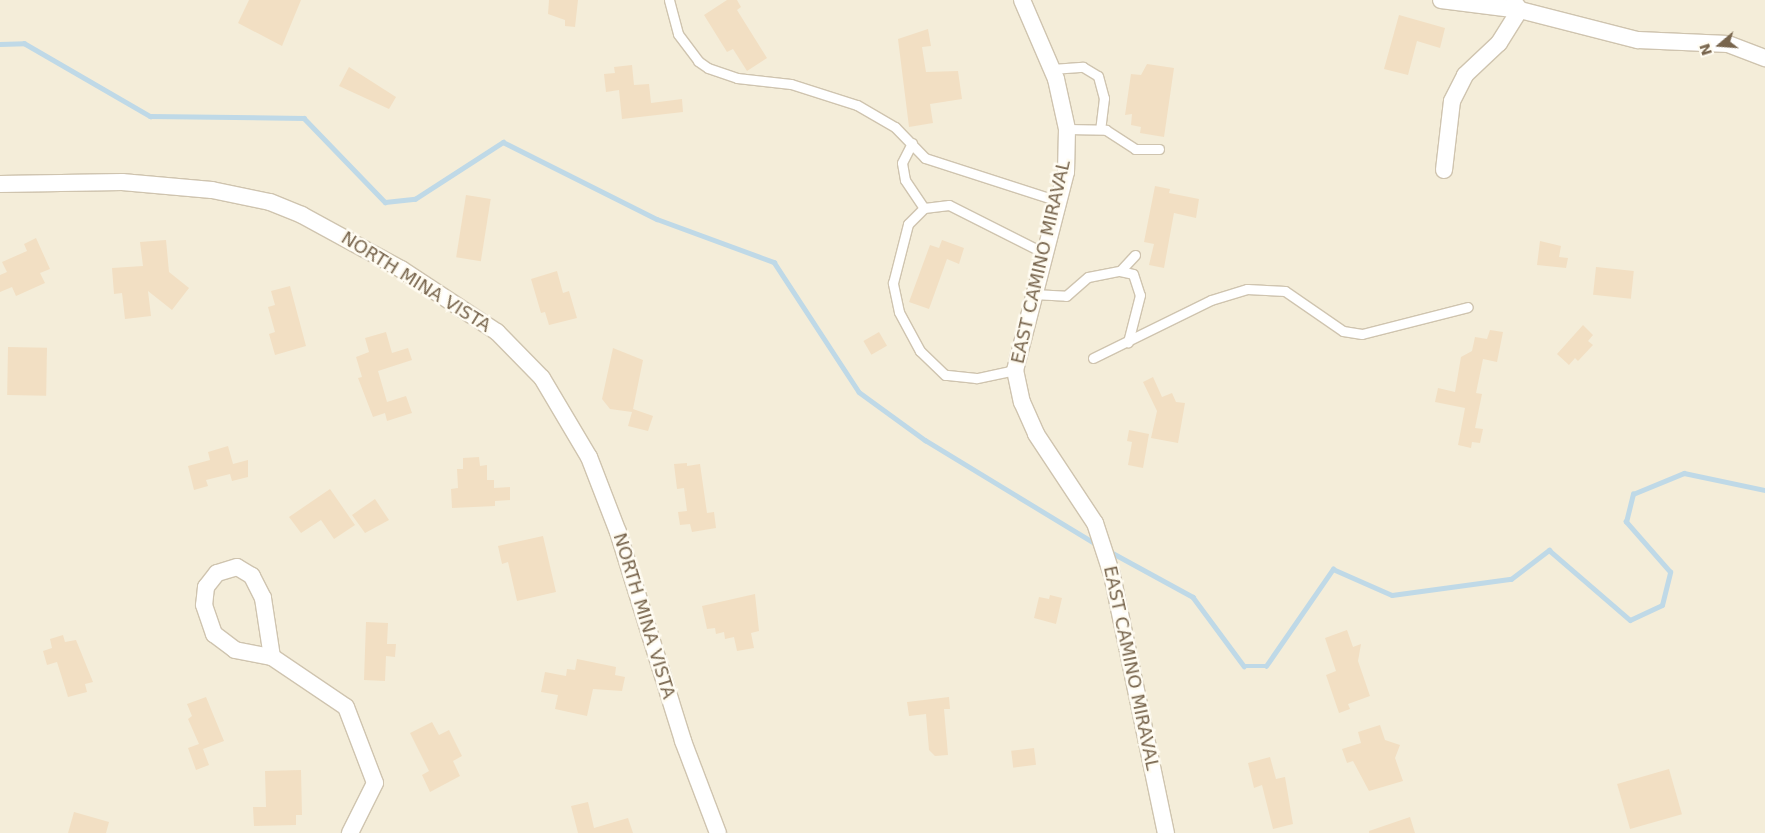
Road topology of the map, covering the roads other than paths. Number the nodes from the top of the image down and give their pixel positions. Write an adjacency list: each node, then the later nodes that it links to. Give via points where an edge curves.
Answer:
1 (669, 0): 9 (lane, via 678,34 698,61 708,68 737,78 791,84 857,105 889,123)
2 (1022, 0): 6 (street, EAST CAMINO MIRAVAL)
3 (1441, 0): 4 (street)
4 (1516, 5): 5 (street, via 1638,40 1728,44); 11 (street, via 1499,44 1464,75 1450,110)
5 (1765, 58)
6 (1052, 68): 7 (street, EAST CAMINO MIRAVAL); 8 (lane, via 1083,67 1098,76 1104,98)
7 (1068, 129): 8 (lane); 13 (street, EAST CAMINO MIRAVAL, via 1066,172)
8 (1100, 129): 10 (lane, via 1135,149)
9 (912, 143): 13 (lane, via 925,158); 14 (lane, via 902,163 905,180)
10 (1159, 149)
11 (1444, 170)
12 (0, 184): 25 (street, NORTH MINA VISTA, via 122,182 212,190 270,202 302,215 401,270 497,332 542,378 589,457 618,532 692,765)
13 (1058, 201): 15 (street, EAST CAMINO MIRAVAL)
14 (924, 208): 15 (lane, via 949,206); 22 (lane, via 908,224 893,283 900,312 920,351 945,375 976,378)
15 (1044, 253): 18 (street, EAST CAMINO MIRAVAL)
16 (1135, 255): 17 (lane)
17 (1120, 271): 18 (lane, via 1088,277 1066,296); 20 (lane, via 1133,274 1140,286)
18 (1033, 294): 22 (street, EAST CAMINO MIRAVAL)
19 (1468, 308): 20 (lane, via 1362,334 1344,331 1285,291 1247,289 1211,300)
20 (1128, 342): 21 (lane)
21 (1093, 358)
22 (1015, 370): 26 (street, EAST CAMINO MIRAVAL, via 1022,402 1036,434 1095,523 1112,575)
23 (272, 657): 23 (street, via 263,598 252,576 237,567 217,573 206,587 204,605 214,634 236,650); 24 (street, via 346,707 375,783)
24 (350, 833)
25 (718, 833)
26 (1166, 833)

